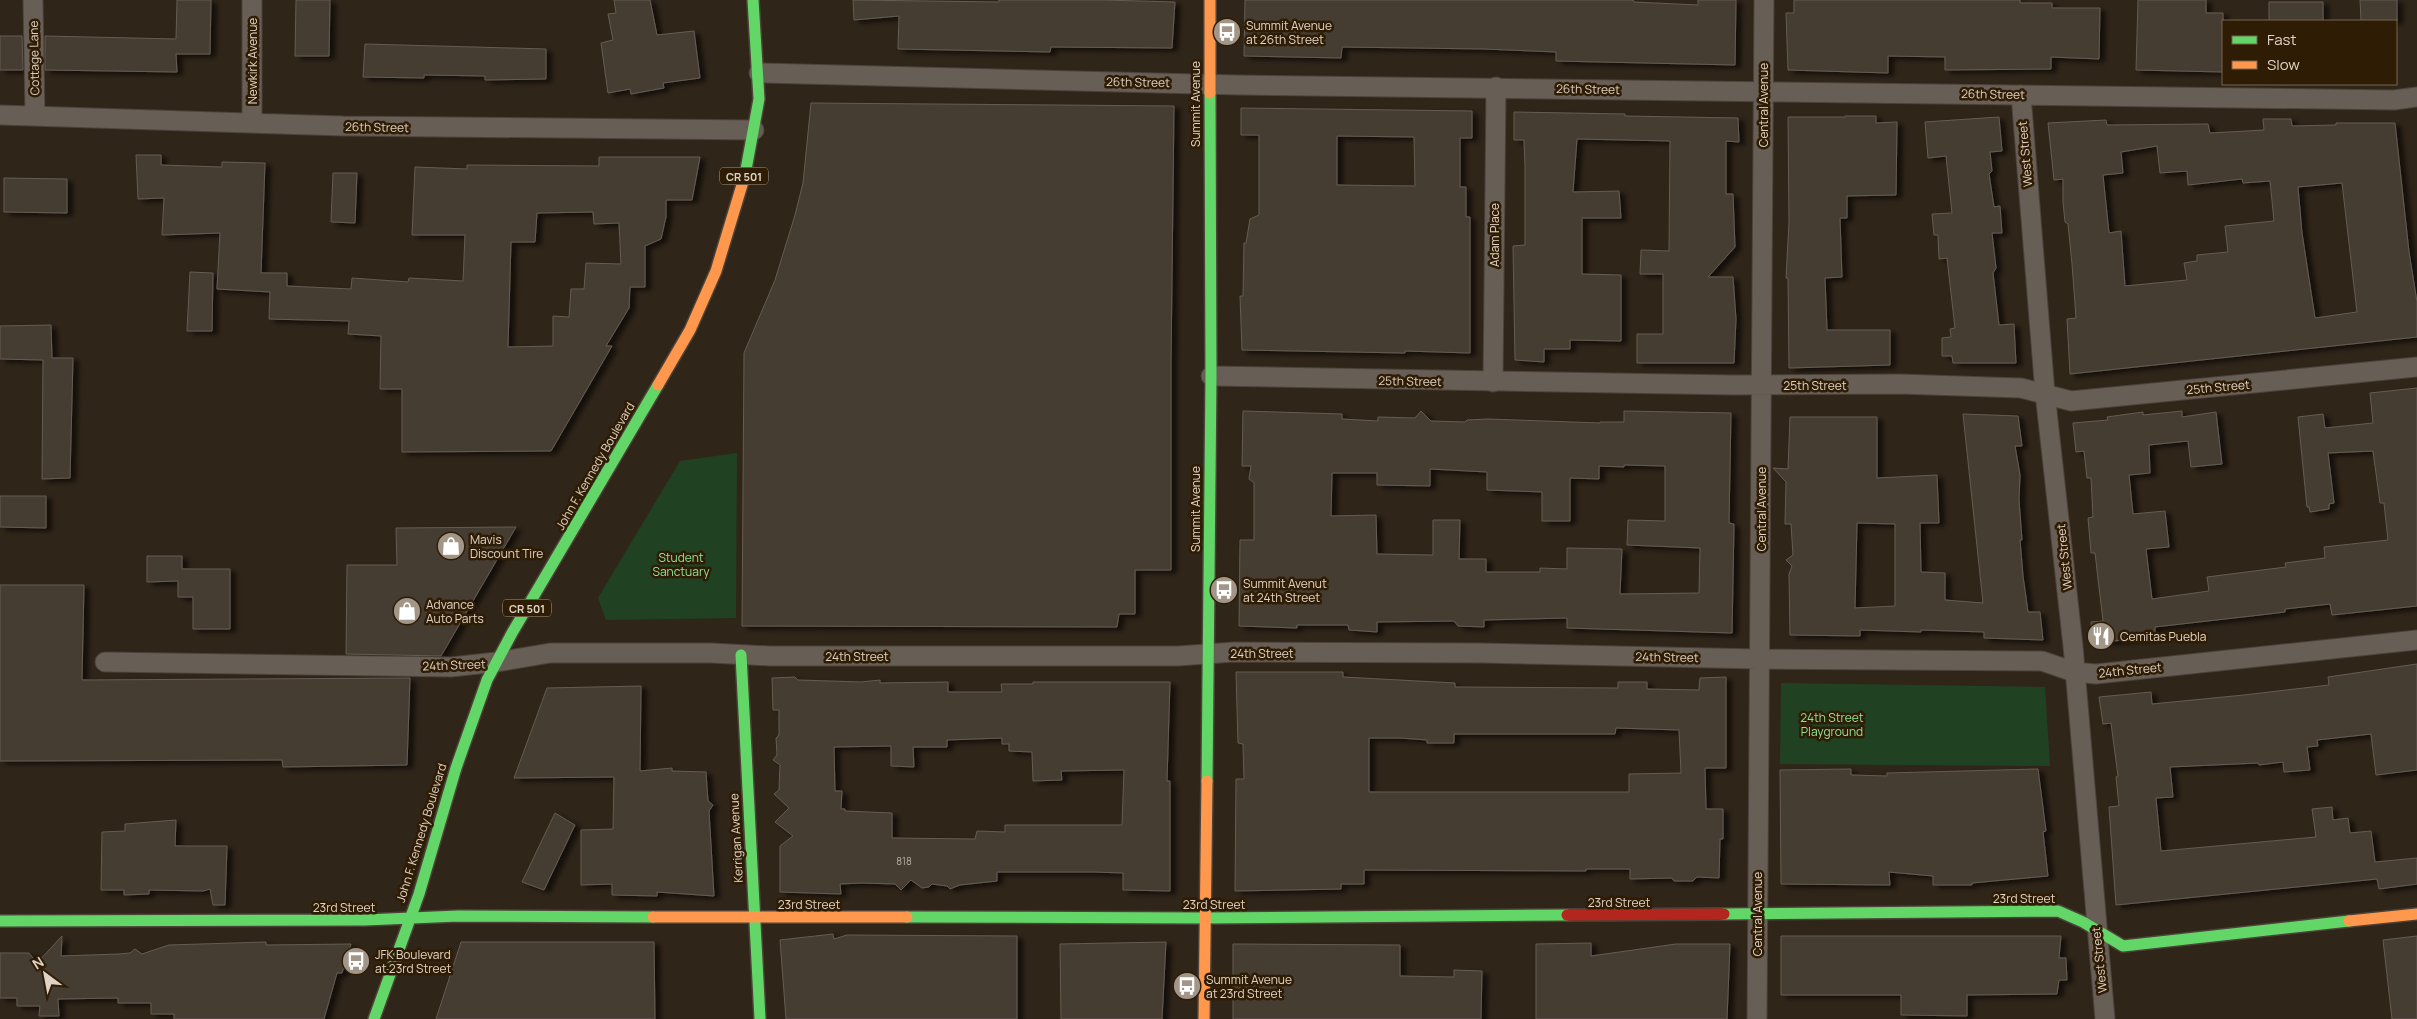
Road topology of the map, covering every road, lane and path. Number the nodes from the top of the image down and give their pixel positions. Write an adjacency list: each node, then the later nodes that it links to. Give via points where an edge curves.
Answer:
1 (33, 0): 13 (street, Cottage Lane)
2 (252, 0): 14 (street, Newkirk Avenue)
3 (753, 0): 6 (street, John F. Kennedy Boulevard / CR 501)
4 (1210, 0): 7 (street, Summit Avenue)
5 (1764, 0): 9 (street, Central Avenue)
6 (759, 73): 7 (street, 26th Street); 15 (street, John F. Kennedy Boulevard / CR 501)
7 (1209, 83): 8 (street, 26th Street); 17 (street, Summit Avenue)
8 (1496, 88): 9 (street, 26th Street); 18 (street, Adam Place)
9 (1763, 91): 10 (street, 26th Street); 19 (street, Central Avenue)
10 (2021, 94): 11 (street, 26th Street, via 2394,100); 20 (street, West Street)
11 (2417, 97)
12 (0, 116): 13 (street, 26th Street)
13 (35, 116): 14 (street, 26th Street)
14 (252, 123): 15 (street, 26th Street)
15 (754, 130): 26 (street, John F. Kennedy Boulevard / CR 501, via 716,271 690,330)
16 (2417, 367): 20 (street, 25th Street, via 2071,401)
17 (1210, 376): 18 (street, 25th Street); 22 (street, Summit Avenue)
18 (1494, 382): 19 (street, 25th Street)
19 (1761, 385): 20 (street, 25th Street, via 1899,384 2021,388); 24 (street, Central Avenue)
20 (2045, 394): 27 (street, West Street)
21 (2417, 640): 27 (street, 24th Street, via 2096,674)
22 (1208, 654): 23 (street, 24th Street); 24 (street, 24th Street, via 1480,653); 31 (street, Summit Avenue)
23 (741, 655): 26 (street, 24th Street, via 550,652); 30 (street, Kerrigan Avenue)
24 (1759, 659): 27 (street, 24th Street, via 2042,662); 29 (street, Central Avenue)
25 (105, 662): 26 (street, 24th Street, via 451,666)
26 (497, 662): 32 (street, John F. Kennedy Boulevard / CR 501, via 487,680 456,768)
27 (2074, 672): 34 (street, West Street)
28 (2417, 914): 34 (street, 23rd Street, via 2123,946)
29 (1757, 915): 31 (street, 23rd Street); 34 (street, 23rd Street, via 2058,911 2084,921); 38 (street, Central Avenue)
30 (755, 917): 31 (street, 23rd Street); 32 (street, 23rd Street, via 458,916); 36 (street, Kerrigan Avenue)
31 (1206, 918): 37 (street, Summit Avenue)
32 (408, 920): 33 (street, 23rd Street); 35 (street, John F. Kennedy Boulevard / CR 501)
33 (0, 921)
34 (2096, 931): 39 (street, West Street)
35 (374, 1019)
36 (760, 1019)
37 (1204, 1019)
38 (1757, 1019)
39 (2105, 1019)

